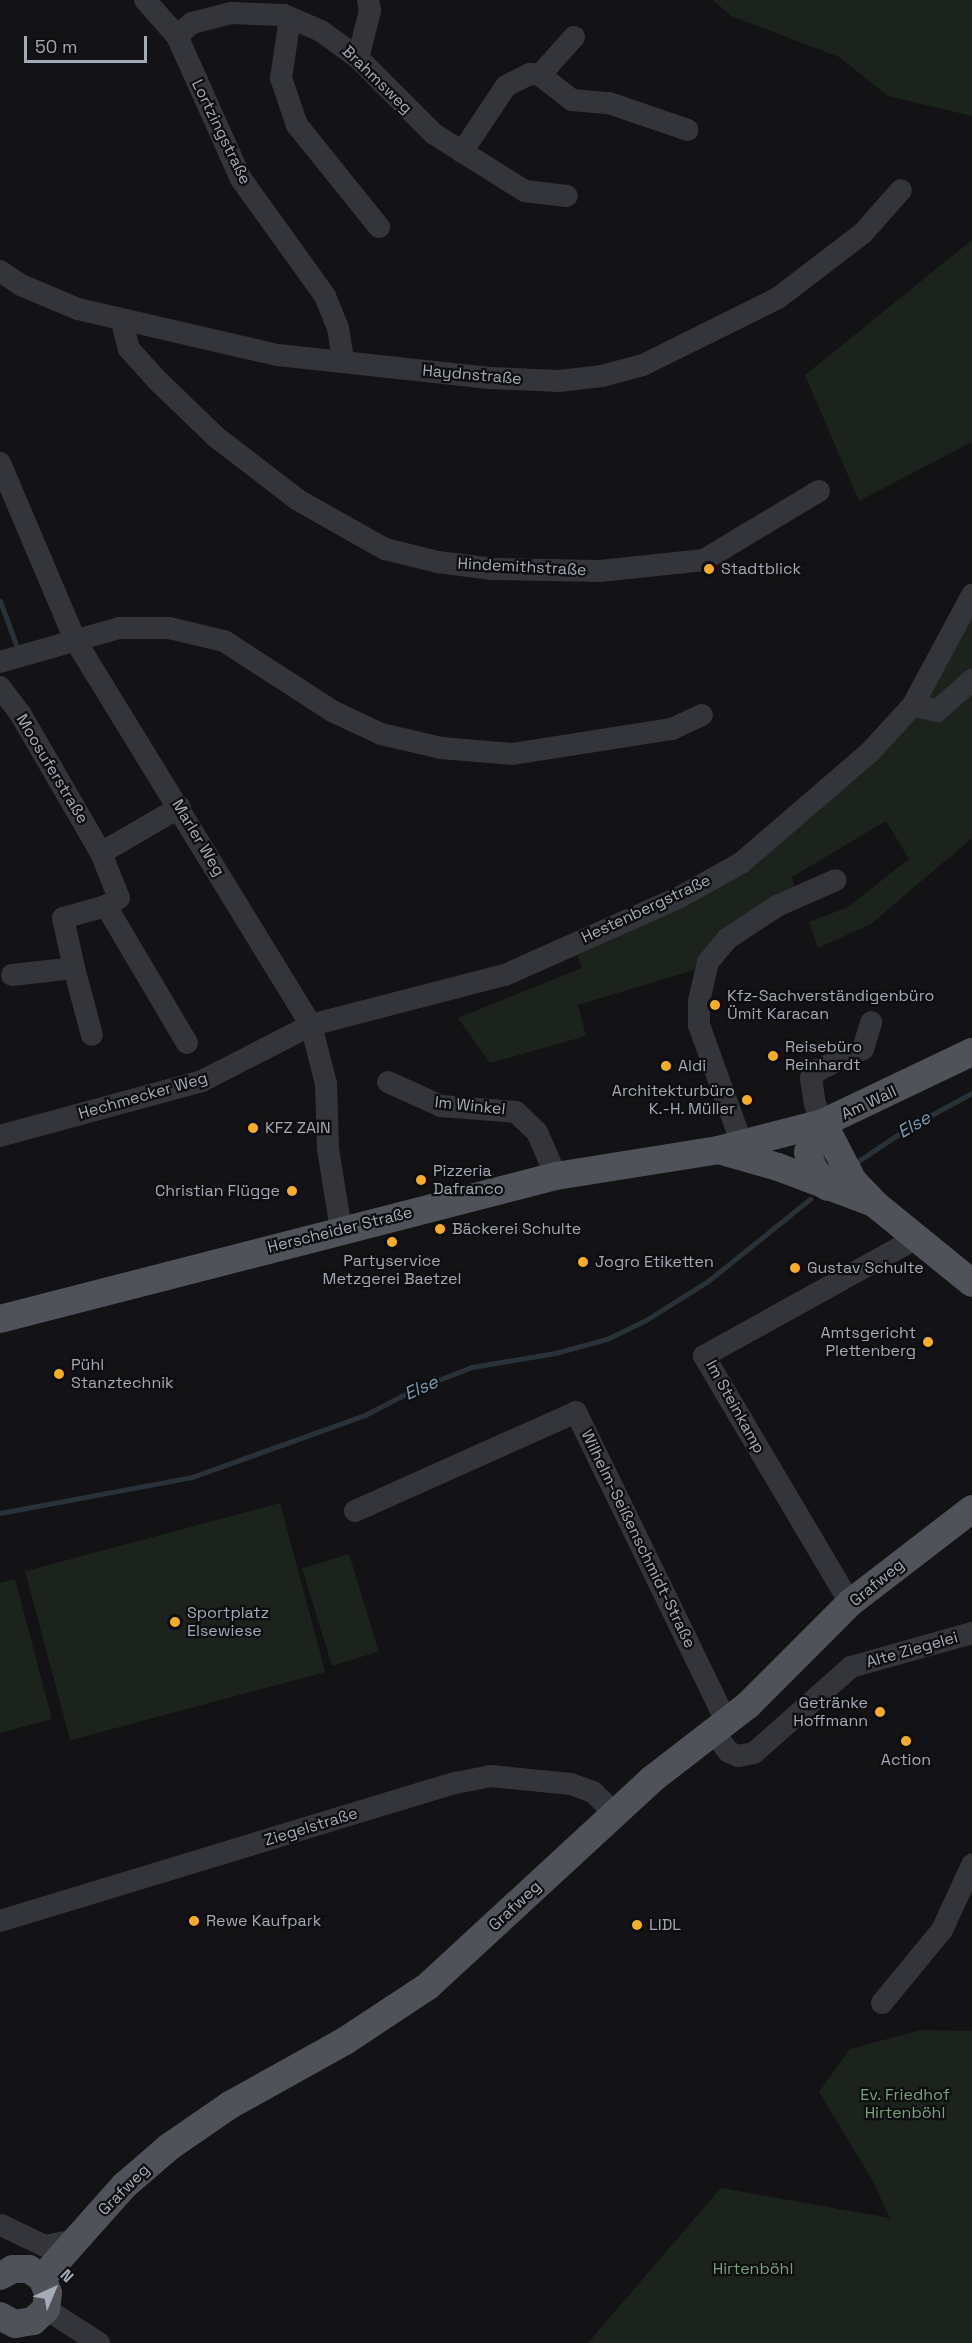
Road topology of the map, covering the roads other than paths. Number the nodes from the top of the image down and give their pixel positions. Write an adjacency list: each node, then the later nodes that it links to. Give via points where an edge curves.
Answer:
1 (146, 0): 4 (street, Lortzingstraße)
2 (368, 0): 6 (street, via 370,11)
3 (290, 18): 4 (street, Brahmsweg, via 231,14 192,23); 6 (street, Brahmsweg, via 321,31); 12 (street, via 281,78 297,125)
4 (177, 36): 15 (street, Lortzingstraße, via 241,179 325,296 338,328)
5 (574, 37): 7 (street)
6 (358, 58): 9 (street, Brahmsweg, via 405,109)
7 (540, 75): 8 (street, via 572,100 609,103); 9 (street, via 530,74 506,86)
8 (688, 130)
9 (462, 152): 11 (street, Brahmsweg, via 525,191)
10 (901, 190): 15 (street, Haydnstraße, via 863,233 778,298 643,365 602,376 558,381 479,377)
11 (567, 196)
12 (379, 227)
13 (0, 271): 14 (street, Haydnstraße, via 21,285 78,309)
14 (122, 319): 15 (street, Haydnstraße, via 278,355); 17 (street, Hindemithstraße, via 129,349 216,437 298,500 341,526 386,549 417,557 492,569 600,571 704,560)
15 (343, 359)
16 (0, 463): 19 (street, Marler Weg)
17 (819, 491)
18 (972, 595): 23 (street, Hestenbergstraße)
19 (75, 640): 20 (street); 24 (street, via 119,628 159,628 224,641 332,711 381,734 441,748 512,754 672,729); 25 (street, Marler Weg)
20 (0, 662)
21 (972, 680): 23 (street, via 937,711)
22 (0, 687): 26 (street, Moosuferstraße, via 27,725)
23 (914, 705): 32 (street, Hestenbergstraße, via 870,752 763,846 680,897 505,975)
24 (702, 716)
25 (180, 807): 26 (street); 32 (street, Marler Weg)
26 (101, 853): 28 (street, Moosuferstraße, via 118,898)
27 (836, 880): 39 (street, via 777,906 727,939 708,962 699,1001 699,1025)
28 (106, 906): 29 (street, via 63,918); 34 (street)
29 (74, 968): 30 (street); 33 (street)
30 (12, 975)
31 (871, 1022): 37 (street, Am Wall, via 863,1049 812,1076 812,1091)
32 (311, 1025): 38 (street, Hechmecker Weg, via 202,1081); 43 (street, Marler Weg, via 326,1084 328,1149)
33 (92, 1035)
34 (187, 1043)
35 (972, 1052): 37 (main road, Am Wall)
36 (388, 1082): 40 (street, Im Winkel, via 441,1106 516,1112 537,1132)
37 (823, 1123): 39 (main road, Herscheider Straße); 41 (main road, via 808,1152 813,1168); 42 (main road, via 847,1174)
38 (0, 1136)
39 (730, 1147): 40 (main road, Herscheider Straße); 41 (main road)
40 (556, 1176): 43 (main road, Herscheider Straße)
41 (828, 1187): 42 (main road)
42 (875, 1204): 44 (main road)
43 (341, 1229): 46 (main road, Herscheider Straße)
44 (916, 1238): 45 (main road); 49 (street, Im Steinkamp, via 704,1356)
45 (972, 1283)
46 (0, 1319)
47 (972, 1509): 49 (main road, Grafweg)
48 (355, 1511): 51 (street, Wilhelm-Seißenschmidt-Straße, via 576,1412 719,1707)
49 (850, 1603): 51 (main road, Grafweg)
50 (972, 1633): 51 (street, Alte Ziegelei, via 851,1667 754,1753 738,1756 729,1752)
51 (722, 1727): 52 (main road, Grafweg)
52 (615, 1813): 54 (street, Ziegelstraße, via 593,1792 571,1784 491,1776 455,1783); 57 (main road, Grafweg, via 428,1986 345,2041 197,2127 125,2186)
53 (972, 1865): 55 (street, via 942,1930)
54 (1, 1915)
55 (882, 2003)
56 (0, 2224): 57 (street, via 45,2246); 58 (street, via 15,2240)
57 (76, 2240): 58 (main road, Grafweg)
58 (21, 2274): 59 (main road, via 48,2293)
59 (46, 2309): 60 (main road, via 33,2321); 61 (street)
60 (9, 2328)
61 (99, 2343)

